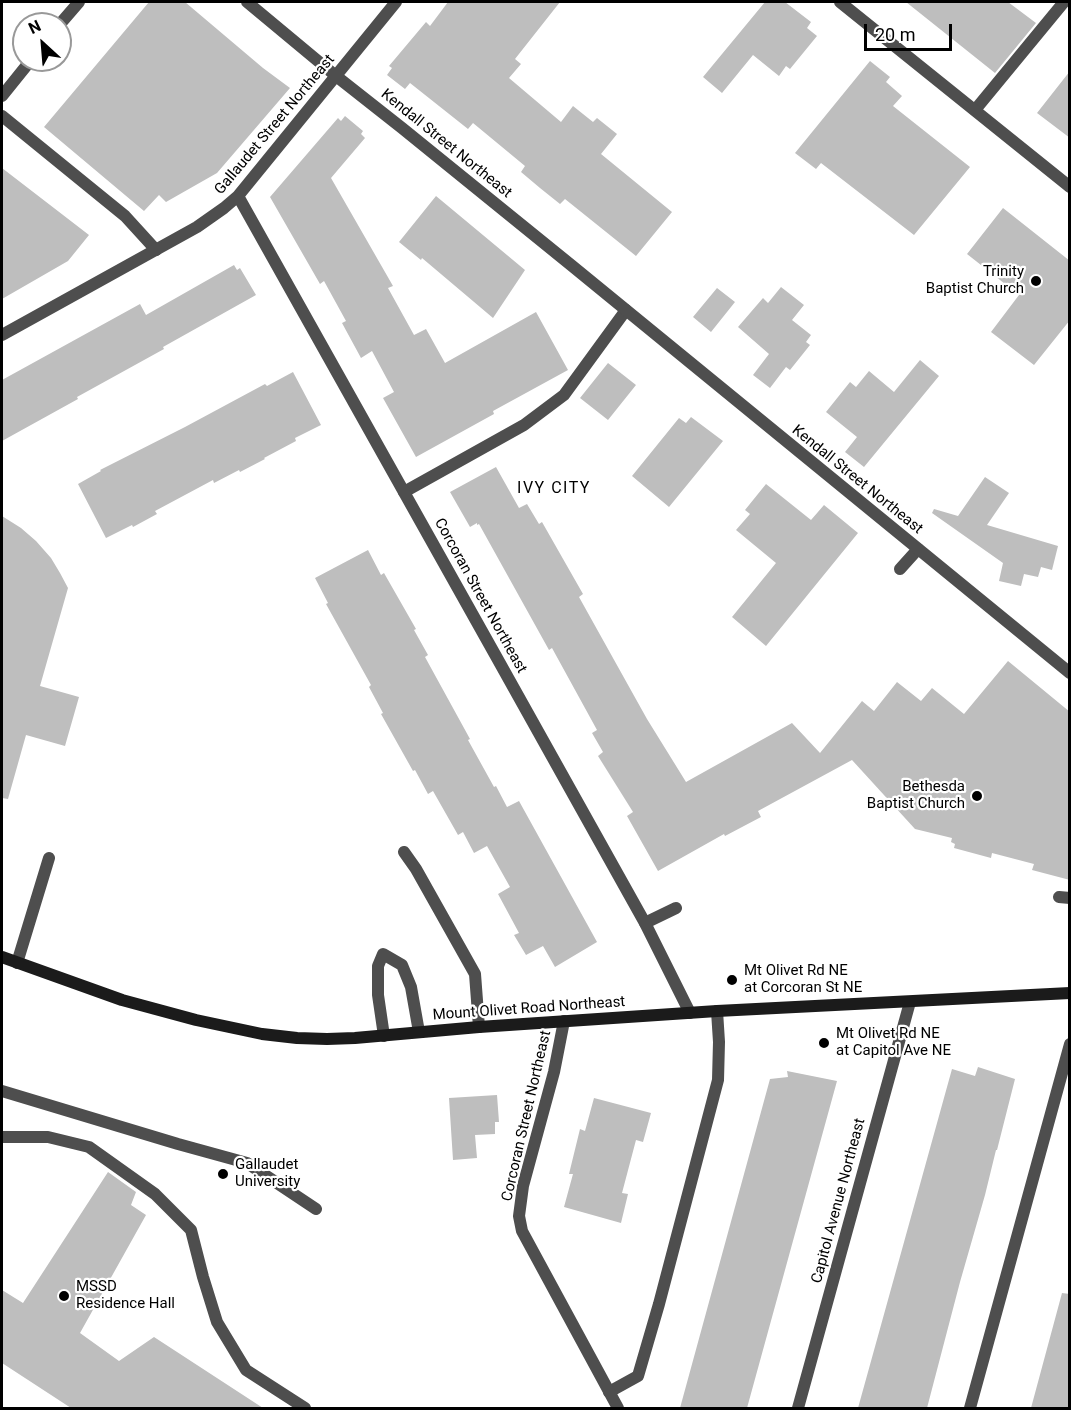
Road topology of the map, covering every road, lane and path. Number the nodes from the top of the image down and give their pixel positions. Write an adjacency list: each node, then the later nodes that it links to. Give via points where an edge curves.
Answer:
1 (247, 2): 6 (street, Kendall Street Northeast)
2 (396, 2): 6 (street, Gallaudet Street Northeast)
3 (840, 2): 8 (street)
4 (1064, 2): 8 (street)
5 (21, 72): 7 (street)
6 (336, 76): 11 (street, Gallaudet Street Northeast); 13 (street, Kendall Street Northeast)
7 (2, 96)
8 (975, 110): 10 (street)
9 (2, 116): 12 (street, via 124,216)
10 (1070, 187)
11 (238, 196): 12 (street, Gallaudet Street Northeast, via 197,227); 15 (street, Corcoran Street Northeast)
12 (156, 249): 14 (street, Gallaudet Street Northeast)
13 (626, 310): 15 (street, via 564,395 524,425); 16 (street, Kendall Street Northeast)
14 (2, 335)
15 (404, 492): 22 (street, Corcoran Street Northeast)
16 (918, 549): 17 (street); 18 (street, Kendall Street Northeast)
17 (900, 569)
18 (1070, 673)
19 (404, 852): 30 (street, via 475,974)
20 (49, 858): 24 (street)
21 (676, 908): 22 (street)
22 (645, 923): 28 (street, Corcoran Street Northeast)
23 (2, 957): 24 (main road, Mount Olivet Road Northeast)
24 (17, 963): 32 (main road, Mount Olivet Road Northeast, via 122,1000 261,1034 337,1039)
25 (1070, 993): 26 (main road, Mount Olivet Road Northeast)
26 (910, 1002): 27 (main road, Mount Olivet Road Northeast); 40 (street, Capitol Avenue Northeast)
27 (717, 1011): 28 (main road, Mount Olivet Road Northeast); 37 (street, via 718,1080 659,1304 638,1376)
28 (690, 1013): 29 (main road, Mount Olivet Road Northeast)
29 (564, 1021): 30 (main road, Mount Olivet Road Northeast); 37 (street, Corcoran Street Northeast, via 519,1216 522,1231)
30 (478, 1027): 31 (main road, Mount Olivet Road Northeast)
31 (419, 1032): 32 (main road, Mount Olivet Road Northeast); 32 (street, via 411,987 402,965 383,954 378,966 378,995)
32 (384, 1036)
33 (1070, 1044): 41 (street)
34 (2, 1091): 36 (street, via 247,1163)
35 (2, 1137): 38 (street, via 48,1137 89,1148 155,1194 191,1230 217,1322 246,1370)
36 (316, 1209)
37 (609, 1392): 39 (street, Corcoran Street Northeast)
38 (305, 1408)
39 (618, 1408)
40 (798, 1408)
41 (970, 1408)

